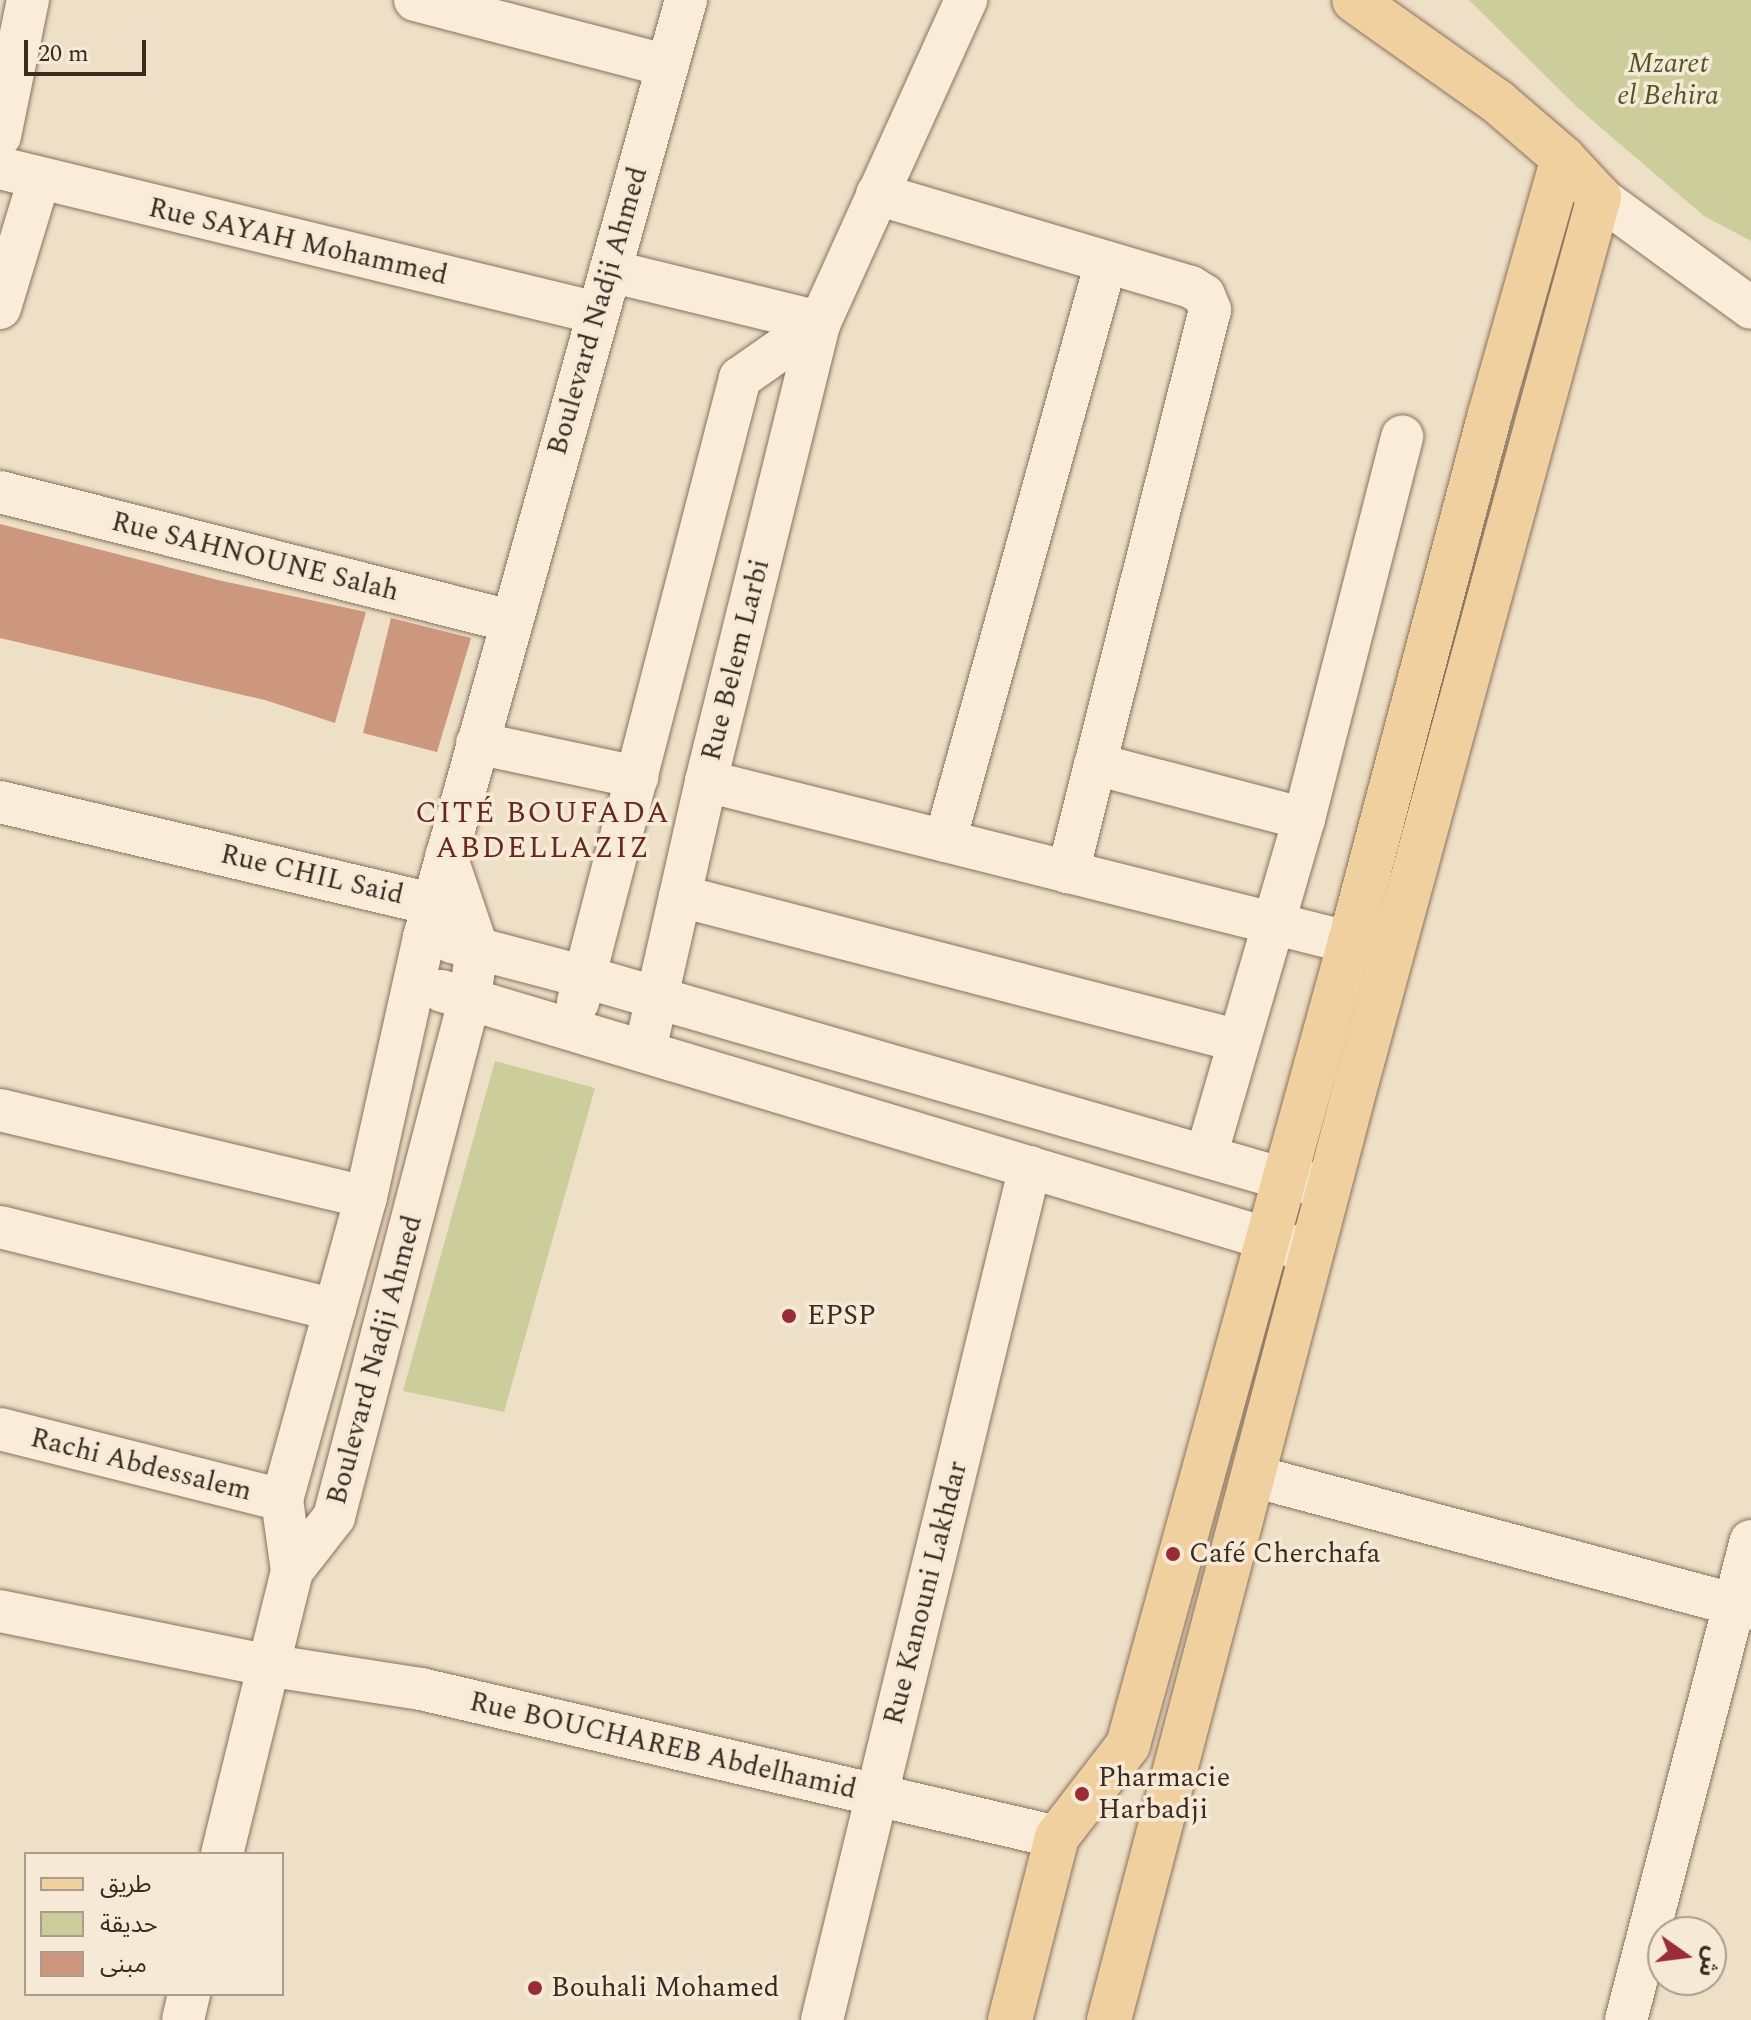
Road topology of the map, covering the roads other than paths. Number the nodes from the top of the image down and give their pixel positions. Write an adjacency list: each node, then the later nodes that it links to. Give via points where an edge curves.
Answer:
1 (28, 0): 7 (street)
2 (415, 0): 6 (street)
3 (686, 0): 6 (street, Boulevard Nadji Ahmed)
4 (966, 0): 11 (street, Rue Belem Larbi)
5 (1354, 0): 8 (main road, via 1498,102)
6 (668, 66): 14 (street, Boulevard Nadji Ahmed)
7 (0, 136)
8 (1563, 158): 12 (main road); 33 (main road)
9 (0, 168): 10 (street, Rue SAYAH Mohammed)
10 (39, 180): 15 (street); 17 (street, Rue SAYAH Mohammed)
11 (877, 194): 13 (street); 18 (street, Rue Belem Larbi)
12 (1599, 197): 16 (street); 34 (main road)
13 (1106, 262): 23 (street, via 1191,287 1204,295 1210,310); 28 (street)
14 (610, 271): 17 (street, Boulevard Nadji Ahmed); 18 (street)
15 (0, 308)
16 (1751, 308)
17 (597, 313): 21 (street, Boulevard Nadji Ahmed)
18 (820, 322): 24 (street, via 740,378); 25 (street, Rue Belem Larbi)
19 (1402, 436): 27 (street)
20 (0, 492): 21 (street, Rue SAHNOUNE Salah)
21 (510, 621): 22 (street)
22 (477, 743): 24 (street); 32 (street, Boulevard Nadji Ahmed, via 446,856)
23 (1095, 764): 27 (street); 29 (street)
24 (637, 777): 35 (street)
25 (706, 781): 28 (street); 30 (street, Rue Belem Larbi)
26 (0, 802): 32 (street, Rue CHIL Said)
27 (1304, 819): 31 (street)
28 (945, 841): 29 (street)
29 (1068, 872): 31 (street)
30 (680, 896): 38 (street, Rue Belem Larbi); 40 (street)
31 (1273, 923): 33 (street); 40 (street)
32 (450, 925): 35 (street, Rue CHIL Said); 36 (street); 37 (street, Boulevard Nadji Ahmed)
33 (1350, 942): 34 (street); 45 (main road)
34 (1392, 953): 46 (main road)
35 (585, 977): 38 (street, Rue CHIL Said); 39 (street)
36 (413, 985): 37 (street); 47 (street)
37 (470, 997): 39 (street); 56 (street, Boulevard Nadji Ahmed, via 334,1517)
38 (655, 998): 41 (street, Rue Belem Larbi); 43 (street, Rue CHIL Said)
39 (572, 1028): 41 (street)
40 (1239, 1041): 43 (street)
41 (645, 1050): 44 (street)
42 (0, 1110): 47 (street)
43 (1206, 1156): 45 (street, Rue CHIL Said)
44 (1030, 1167): 49 (street); 60 (street, Rue Kanouni Lakhdar)
45 (1284, 1179): 46 (street, Rue CHIL Said); 49 (main road)
46 (1329, 1187): 50 (main road)
47 (366, 1197): 51 (street)
48 (0, 1227): 51 (street)
49 (1267, 1238): 50 (street); 61 (main road, via 1128,1745)
50 (1312, 1252): 53 (main road)
51 (335, 1310): 54 (street)
52 (0, 1429): 54 (street, Rachi Abdessalem)
53 (1253, 1476): 57 (street); 67 (main road)
54 (282, 1500): 56 (street)
55 (1751, 1541): 57 (street)
56 (292, 1571): 59 (street, Boulevard Nadji Ahmed)
57 (1743, 1607): 68 (street)
58 (0, 1611): 59 (street, Rue BOUCHAREB Abdelhamid)
59 (266, 1665): 60 (street, Rue BOUCHAREB Abdelhamid, via 421,1689); 62 (street, Boulevard Nadji Ahmed)
60 (876, 1797): 61 (street, Rue BOUCHAREB Abdelhamid); 65 (street, Rue Kanouni Lakhdar)
61 (1057, 1837): 66 (main road)
62 (222, 1852)
63 (189, 1996): 64 (street)
64 (183, 2020)
65 (822, 2020)
66 (1010, 2020)
67 (1109, 2020)
68 (1626, 2020)

